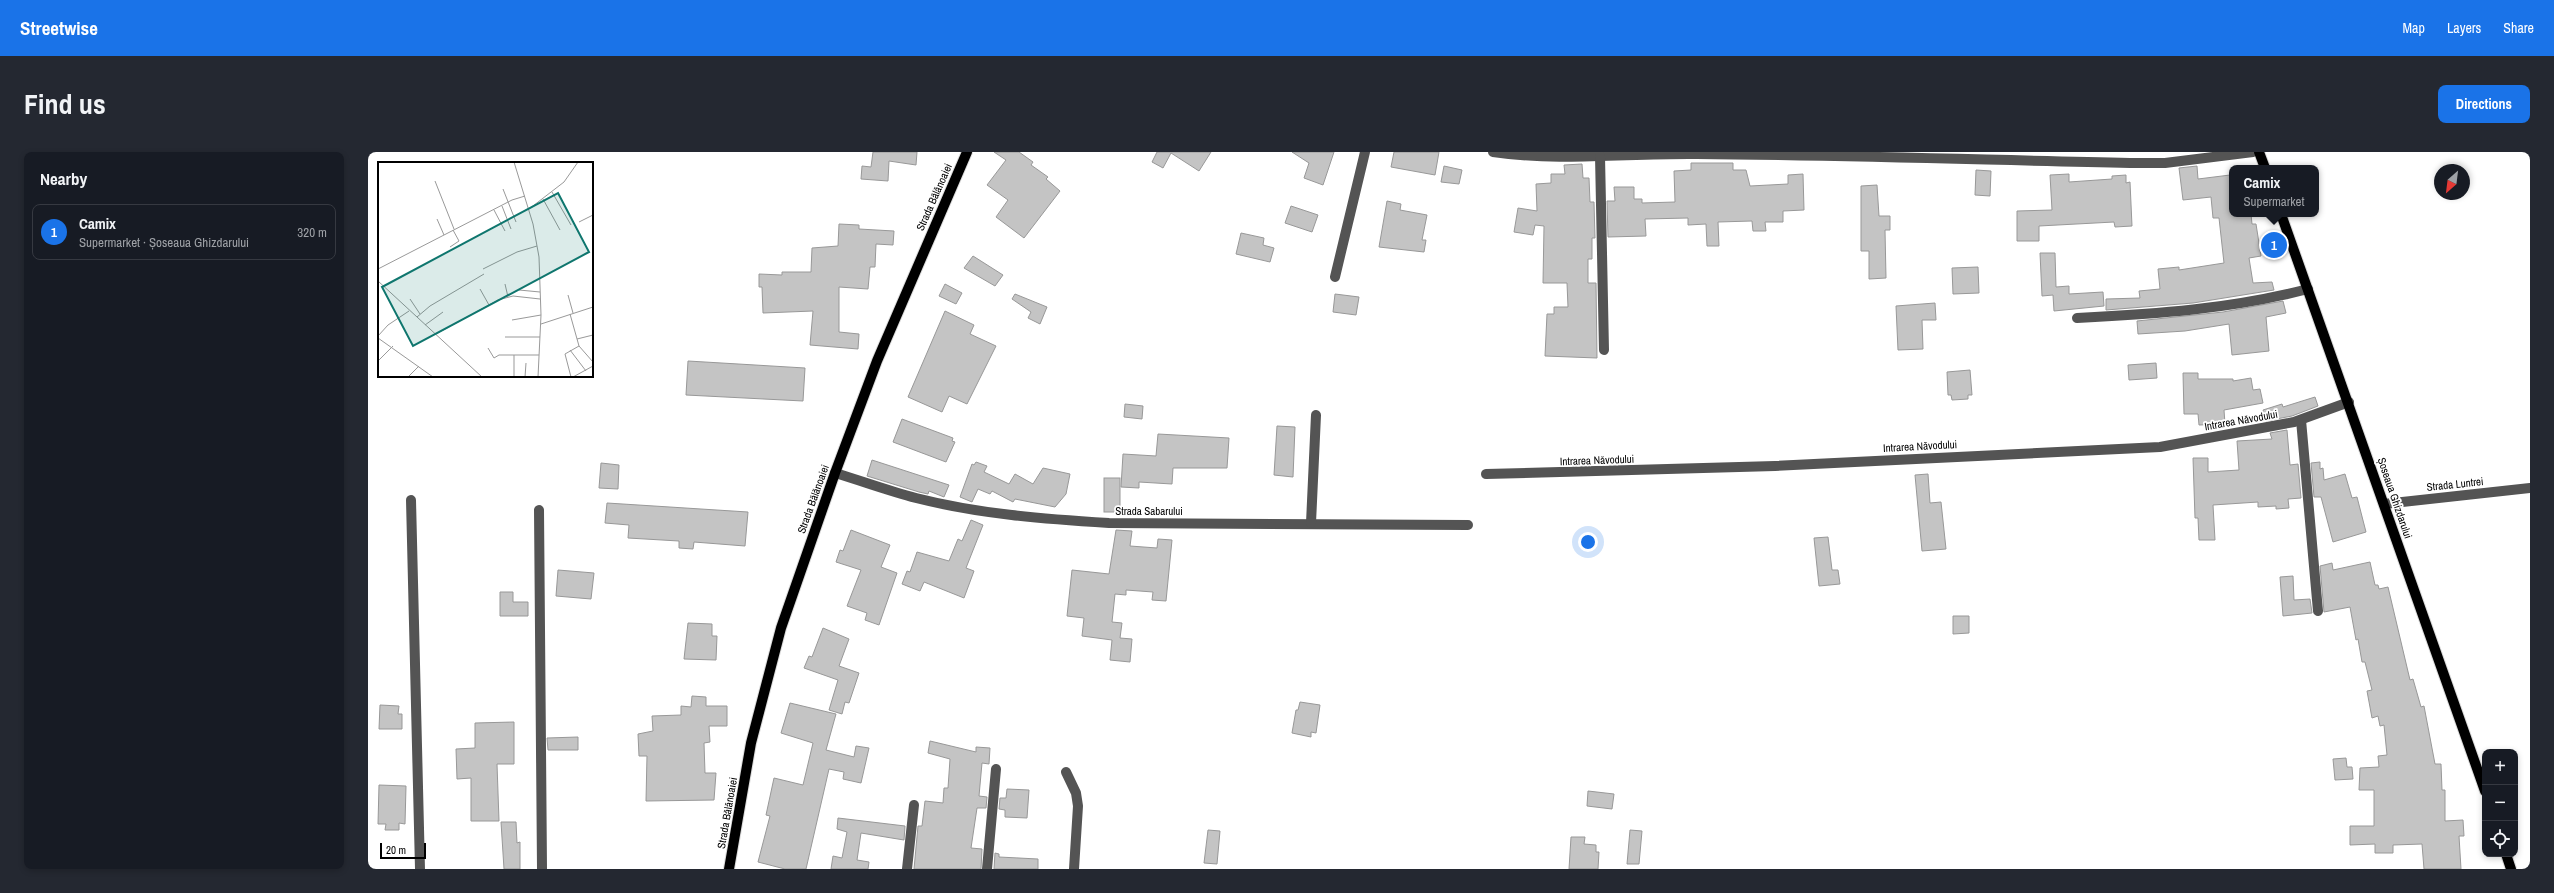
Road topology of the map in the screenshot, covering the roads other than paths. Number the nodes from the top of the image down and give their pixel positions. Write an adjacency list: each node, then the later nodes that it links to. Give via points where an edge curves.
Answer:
1 (967, 152): 16 (main road, Strada Bălănoaiei, via 877,361)
2 (1365, 152): 9 (street)
3 (1493, 152): 6 (street, via 1533,158)
4 (2253, 152): 6 (street, via 2165,163 1874,155)
5 (2259, 152): 7 (main road)
6 (1600, 156): 12 (street)
7 (2264, 165)
8 (2282, 217): 10 (main road, Șoseaua Ghizdarului)
9 (1335, 277)
10 (2308, 289): 11 (street, via 2271,298 2180,312); 13 (main road, Șoseaua Ghizdarului)
11 (2077, 318)
12 (1604, 350)
13 (2349, 402): 15 (street, Intrarea Năvodului); 20 (main road, Șoseaua Ghizdarului)
14 (1316, 415): 22 (street)
15 (2301, 420): 17 (street, Intrarea Năvodului, via 2257,431 2160,447 2123,450 1775,466); 24 (street)
16 (835, 473): 22 (street, Strada Sabarului, via 915,498 1017,516 1109,523); 32 (main road, Strada Bălănoaiei, via 794,587 771,661 752,743)
17 (1486, 474)
18 (2530, 488): 20 (street, Strada Luntrei)
19 (411, 500): 30 (street)
20 (2384, 504): 27 (main road, Șoseaua Ghizdarului)
21 (539, 510): 31 (street)
22 (1311, 523): 23 (street, Strada Sabarului)
23 (1468, 526)
24 (2318, 611)
25 (996, 769): 34 (street)
26 (1066, 772): 35 (street, via 1076,793 1078,806)
27 (2483, 785)
28 (914, 805): 33 (street)
29 (2507, 857): 36 (main road)
30 (420, 869)
31 (542, 869)
32 (729, 869)
33 (907, 869)
34 (987, 869)
35 (1074, 869)
36 (2512, 869)

